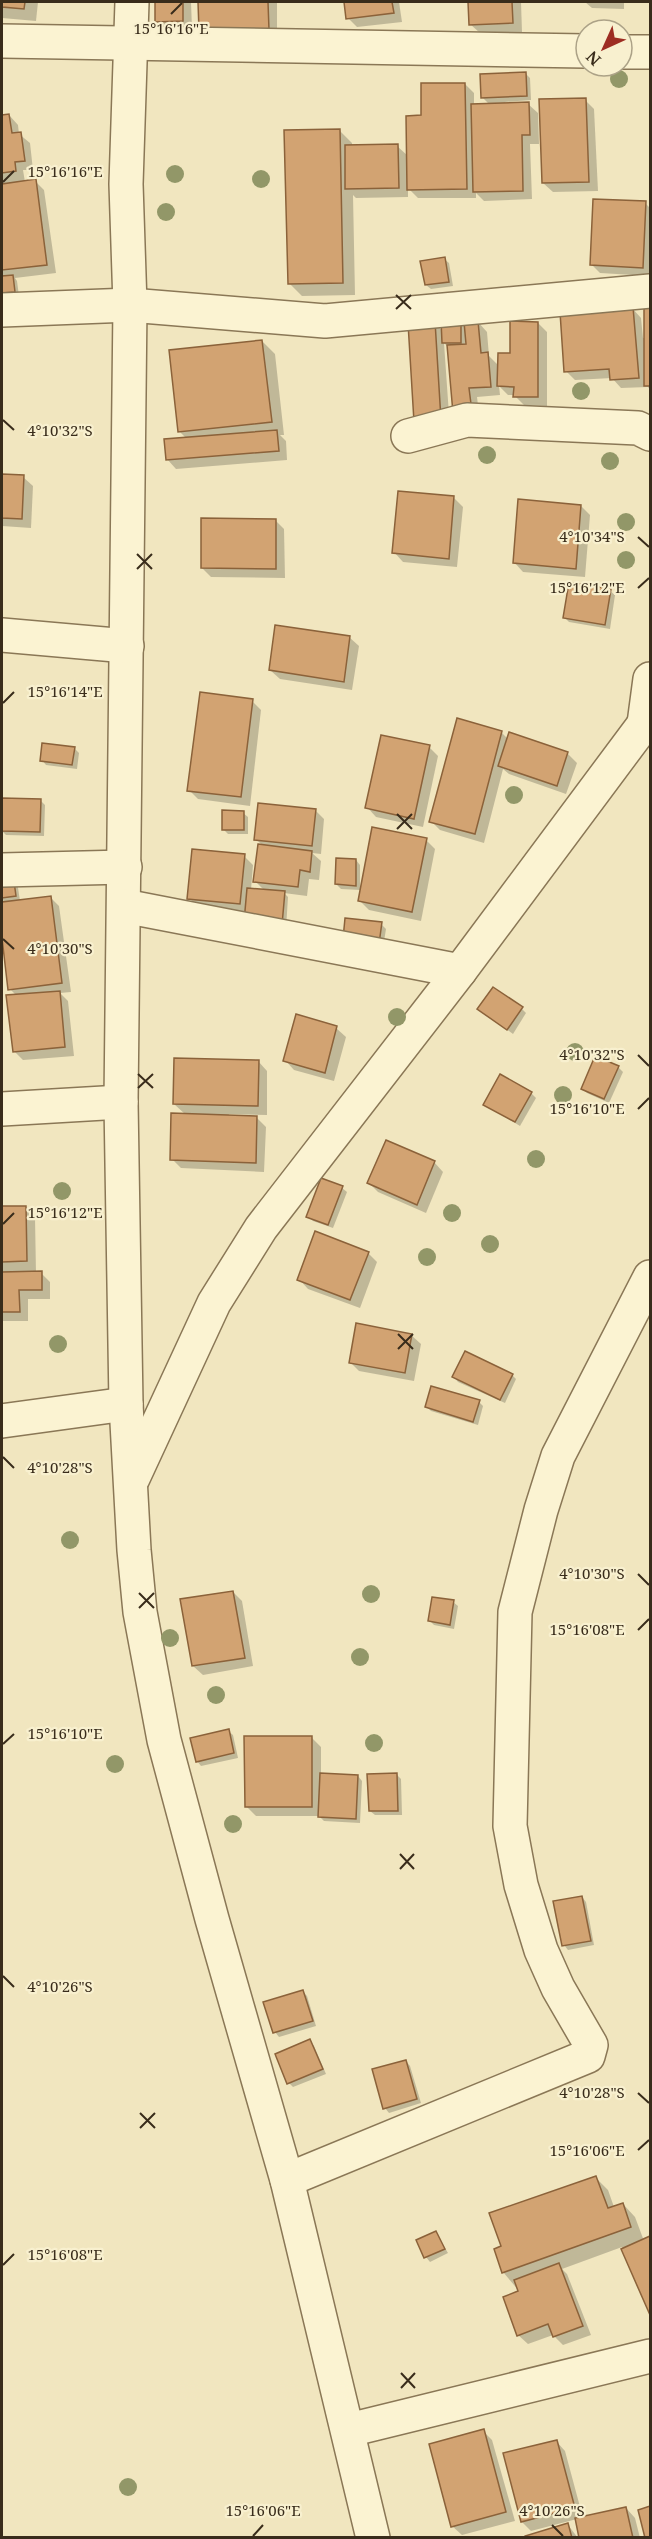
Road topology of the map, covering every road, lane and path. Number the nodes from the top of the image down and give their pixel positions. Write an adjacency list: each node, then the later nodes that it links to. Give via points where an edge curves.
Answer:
1 (132, 2): 3 (street)
2 (2, 41): 3 (street)
3 (132, 42): 4 (street); 8 (street, via 126,184)
4 (574, 51)
5 (634, 51): 6 (street)
6 (651, 52)
7 (651, 291): 8 (street, via 325,321)
8 (130, 305): 9 (street); 13 (street)
9 (2, 310)
10 (651, 434): 11 (street, via 638,428 467,420)
11 (408, 436)
12 (2, 635): 13 (street)
13 (127, 645): 16 (street)
14 (651, 679): 15 (street)
15 (647, 720): 19 (street)
16 (125, 867): 17 (street); 18 (street)
17 (2, 870)
18 (124, 906): 19 (street); 20 (street)
19 (460, 971): 25 (street, via 261,1228 214,1303)
20 (121, 1102): 21 (street); 23 (street)
21 (2, 1109)
22 (651, 1277): 26 (street, via 558,1456 515,1612 510,1826 521,1885 541,1950 591,2045 588,2056)
23 (126, 1404): 24 (street); 25 (street)
24 (2, 1421)
25 (131, 1482): 26 (street, via 140,1612 164,1740)
26 (287, 2180): 28 (street)
27 (651, 2356): 28 (street)
28 (349, 2430): 29 (street)
29 (373, 2538)

